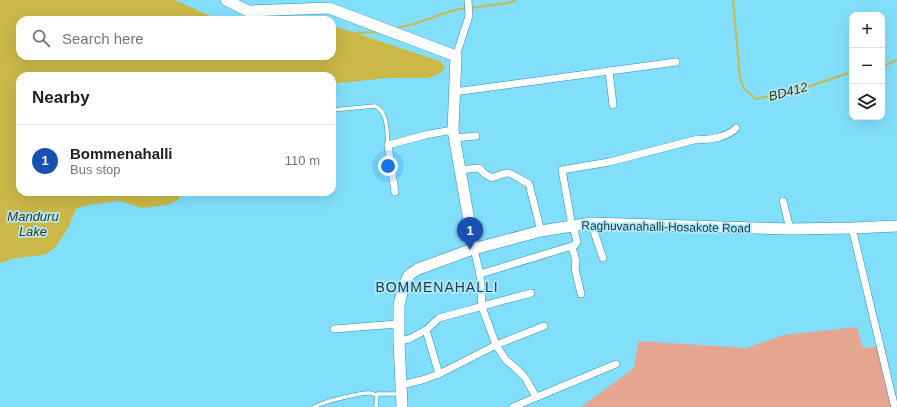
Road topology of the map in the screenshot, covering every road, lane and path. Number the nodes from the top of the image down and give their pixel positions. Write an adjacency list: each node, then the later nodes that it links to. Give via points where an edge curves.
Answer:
1 (226, 0): 3 (main road, via 248,11 329,8)
2 (468, 0): 3 (street, via 469,16)
3 (456, 56): 6 (main road)
4 (676, 62): 5 (street)
5 (609, 71): 6 (street); 7 (street)
6 (454, 92): 10 (main road)
7 (613, 105)
8 (336, 110): 12 (lane, via 376,106 380,108 384,114)
9 (736, 128): 17 (street, via 733,132 711,139 698,139 609,162 562,170)
10 (454, 134): 11 (street); 12 (street, via 425,135); 13 (main road)
11 (476, 136)
12 (388, 145): 14 (street)
13 (461, 169): 21 (street, via 479,168 492,178 509,173 528,184); 23 (main road)
14 (395, 192)
15 (783, 201): 20 (street)
16 (591, 223): 17 (main road, Raghuvanahalli-Hosakote Road); 20 (main road, Raghuvanahalli-Hosakote Road); 24 (street)
17 (572, 226): 21 (main road, Raghuvanahalli-Hosakote Road); 22 (street, via 577,242)
18 (897, 226): 19 (main road, Raghuvanahalli-Hosakote Road)
19 (852, 228): 20 (main road, Raghuvanahalli-Hosakote Road); 40 (street)
20 (790, 229)
21 (541, 231): 23 (main road, Raghuvanahalli-Hosakote Road)
22 (572, 246): 25 (street); 27 (street)
23 (474, 249): 25 (street); 29 (main road, Raghuvanahalli-Hosakote Road, via 418,269 409,275 399,304)
24 (603, 258)
25 (480, 274): 28 (street)
26 (531, 293): 28 (street)
27 (581, 294)
28 (482, 307): 32 (street, via 439,318); 34 (street)
29 (398, 324): 31 (street); 33 (main road, Raghuvanahalli-Hosakote Road)
30 (544, 326): 34 (street)
31 (334, 329)
32 (426, 330): 33 (street); 36 (street)
33 (399, 341): 37 (main road, Raghuvanahalli-Hosakote Road)
34 (496, 345): 36 (street); 39 (street, via 506,360 526,379)
35 (616, 364): 39 (street)
36 (439, 374): 37 (street)
37 (402, 389): 38 (lane); 43 (main road, Raghuvanahalli-Hosakote Road)
38 (376, 395): 41 (lane, via 362,394); 42 (lane)
39 (536, 397): 44 (street)
40 (894, 404)
41 (314, 407)
42 (376, 407)
43 (402, 407)
44 (513, 407)

